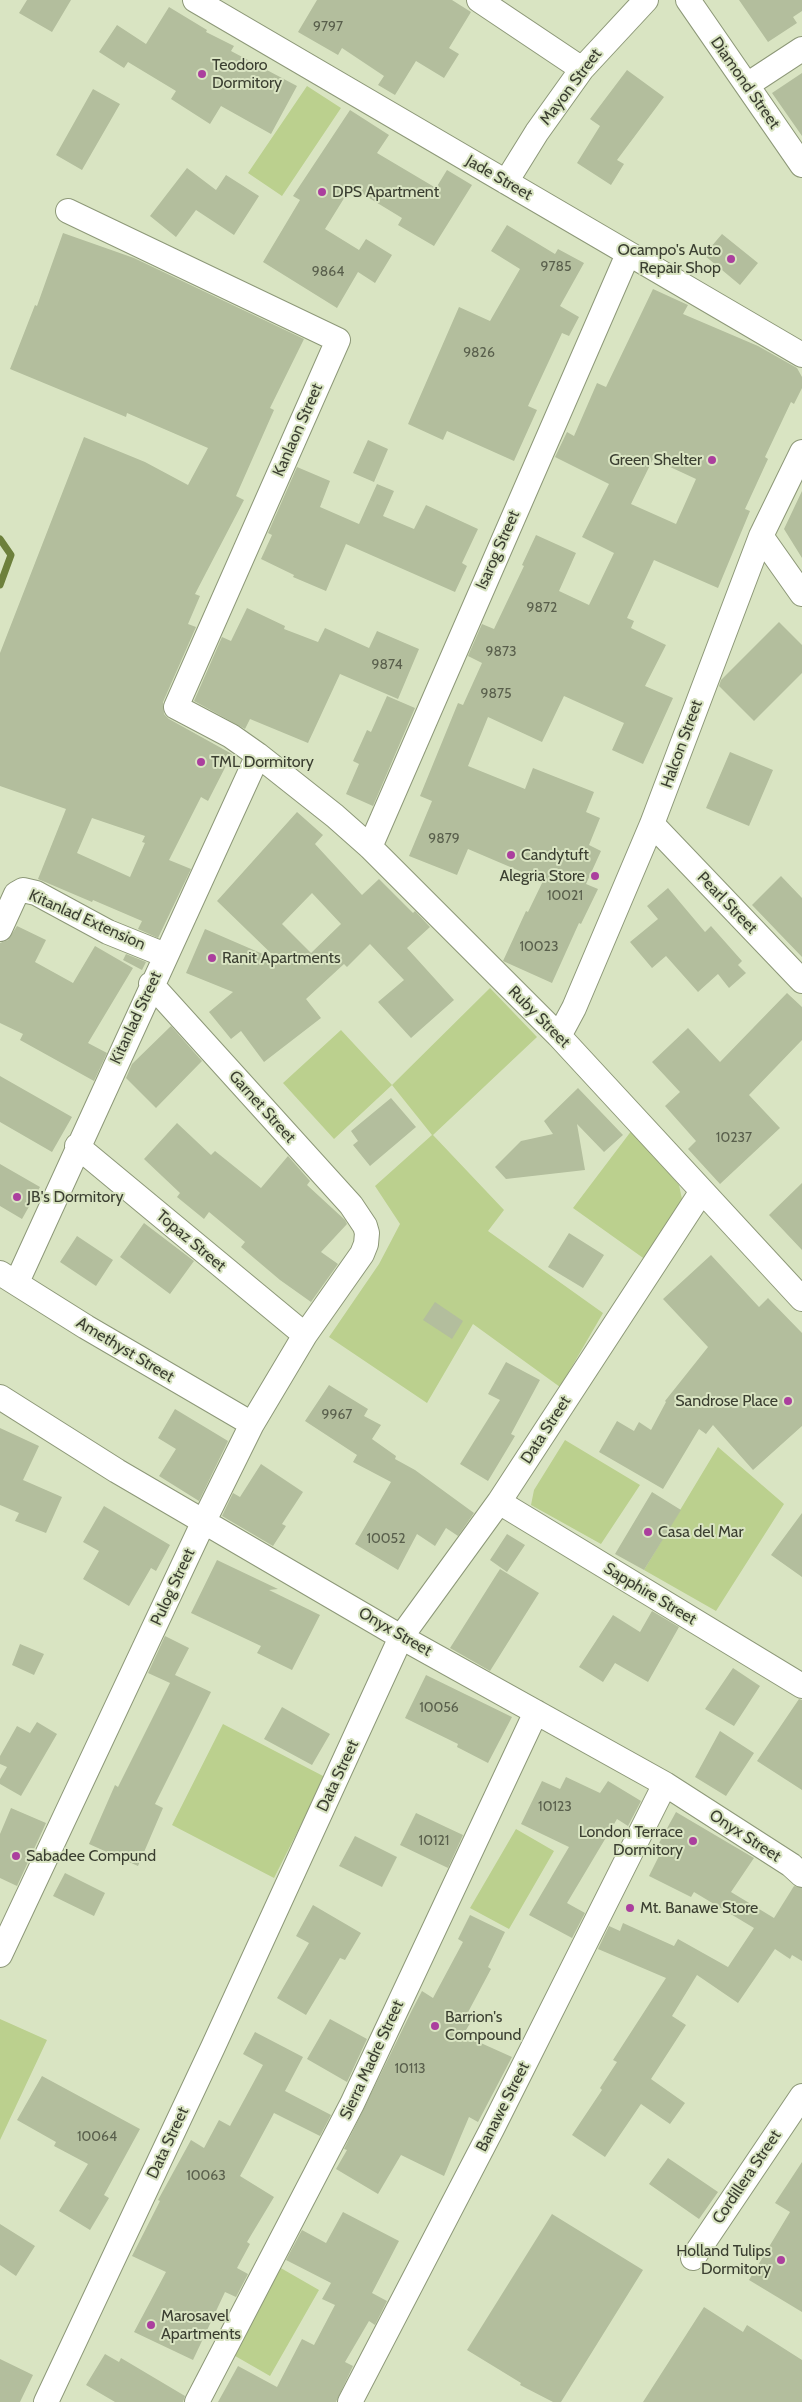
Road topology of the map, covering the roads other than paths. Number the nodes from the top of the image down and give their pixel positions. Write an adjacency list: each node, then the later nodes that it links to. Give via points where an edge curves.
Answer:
1 (195, 0): 9 (street, Jade Street)
2 (479, 0): 6 (street)
3 (646, 0): 6 (street, Mayon Street)
4 (688, 0): 7 (street, Diamond Street)
5 (802, 48): 7 (street)
6 (582, 69): 9 (street, Mayon Street)
7 (747, 85): 8 (street, Diamond Street)
8 (802, 165)
9 (506, 182): 11 (street, Jade Street)
10 (68, 211): 16 (street, Kanlaon Street, via 338,340 176,707 224,732)
11 (628, 254): 12 (street, Jade Street); 18 (street, Isarog Street)
12 (802, 355)
13 (802, 452): 14 (street, Halcon Street)
14 (762, 536): 15 (street); 17 (street, Halcon Street)
15 (802, 594)
16 (258, 755): 18 (street, Ruby Street); 20 (street, Kitanlad Street)
17 (652, 824): 21 (street, Pearl Street); 23 (street, Halcon Street)
18 (370, 847): 23 (street, Ruby Street)
19 (0, 928): 20 (street, Kitanlad Extension, via 16,894 23,890 36,893 108,932)
20 (165, 954): 22 (street, Kitanlad Street)
21 (802, 981)
22 (152, 984): 24 (street, Kitanlad Street); 26 (street, Garnet Street, via 351,1205)
23 (559, 1036): 25 (street, Ruby Street)
24 (77, 1146): 27 (street, Kitanlad Street); 29 (street, Topaz Street)
25 (702, 1191): 28 (street, Ruby Street); 32 (street, Data Street)
26 (367, 1233): 29 (street, Pulog Street, via 362,1254)
27 (8, 1277): 31 (street, Amethyst Street, via 86,1327)
28 (802, 1299)
29 (305, 1335): 31 (street, Pulog Street)
30 (0, 1397): 33 (street, Onyx Street)
31 (252, 1424): 33 (street, Pulog Street)
32 (499, 1502): 34 (street, Data Street); 35 (street, Sapphire Street)
33 (204, 1521): 34 (street, Onyx Street); 39 (street, Pulog Street)
34 (401, 1637): 36 (street, Onyx Street); 42 (street, Data Street)
35 (802, 1686)
36 (536, 1712): 37 (street, Onyx Street); 43 (street, Sierra Madre Street, via 352,2104)
37 (666, 1784): 38 (street, Onyx Street); 44 (street, Banawe Street)
38 (798, 1867)
39 (0, 1955)
40 (802, 2096): 41 (street, Cordillera Street)
41 (693, 2258)
42 (46, 2402)
43 (197, 2402)
44 (350, 2402)

